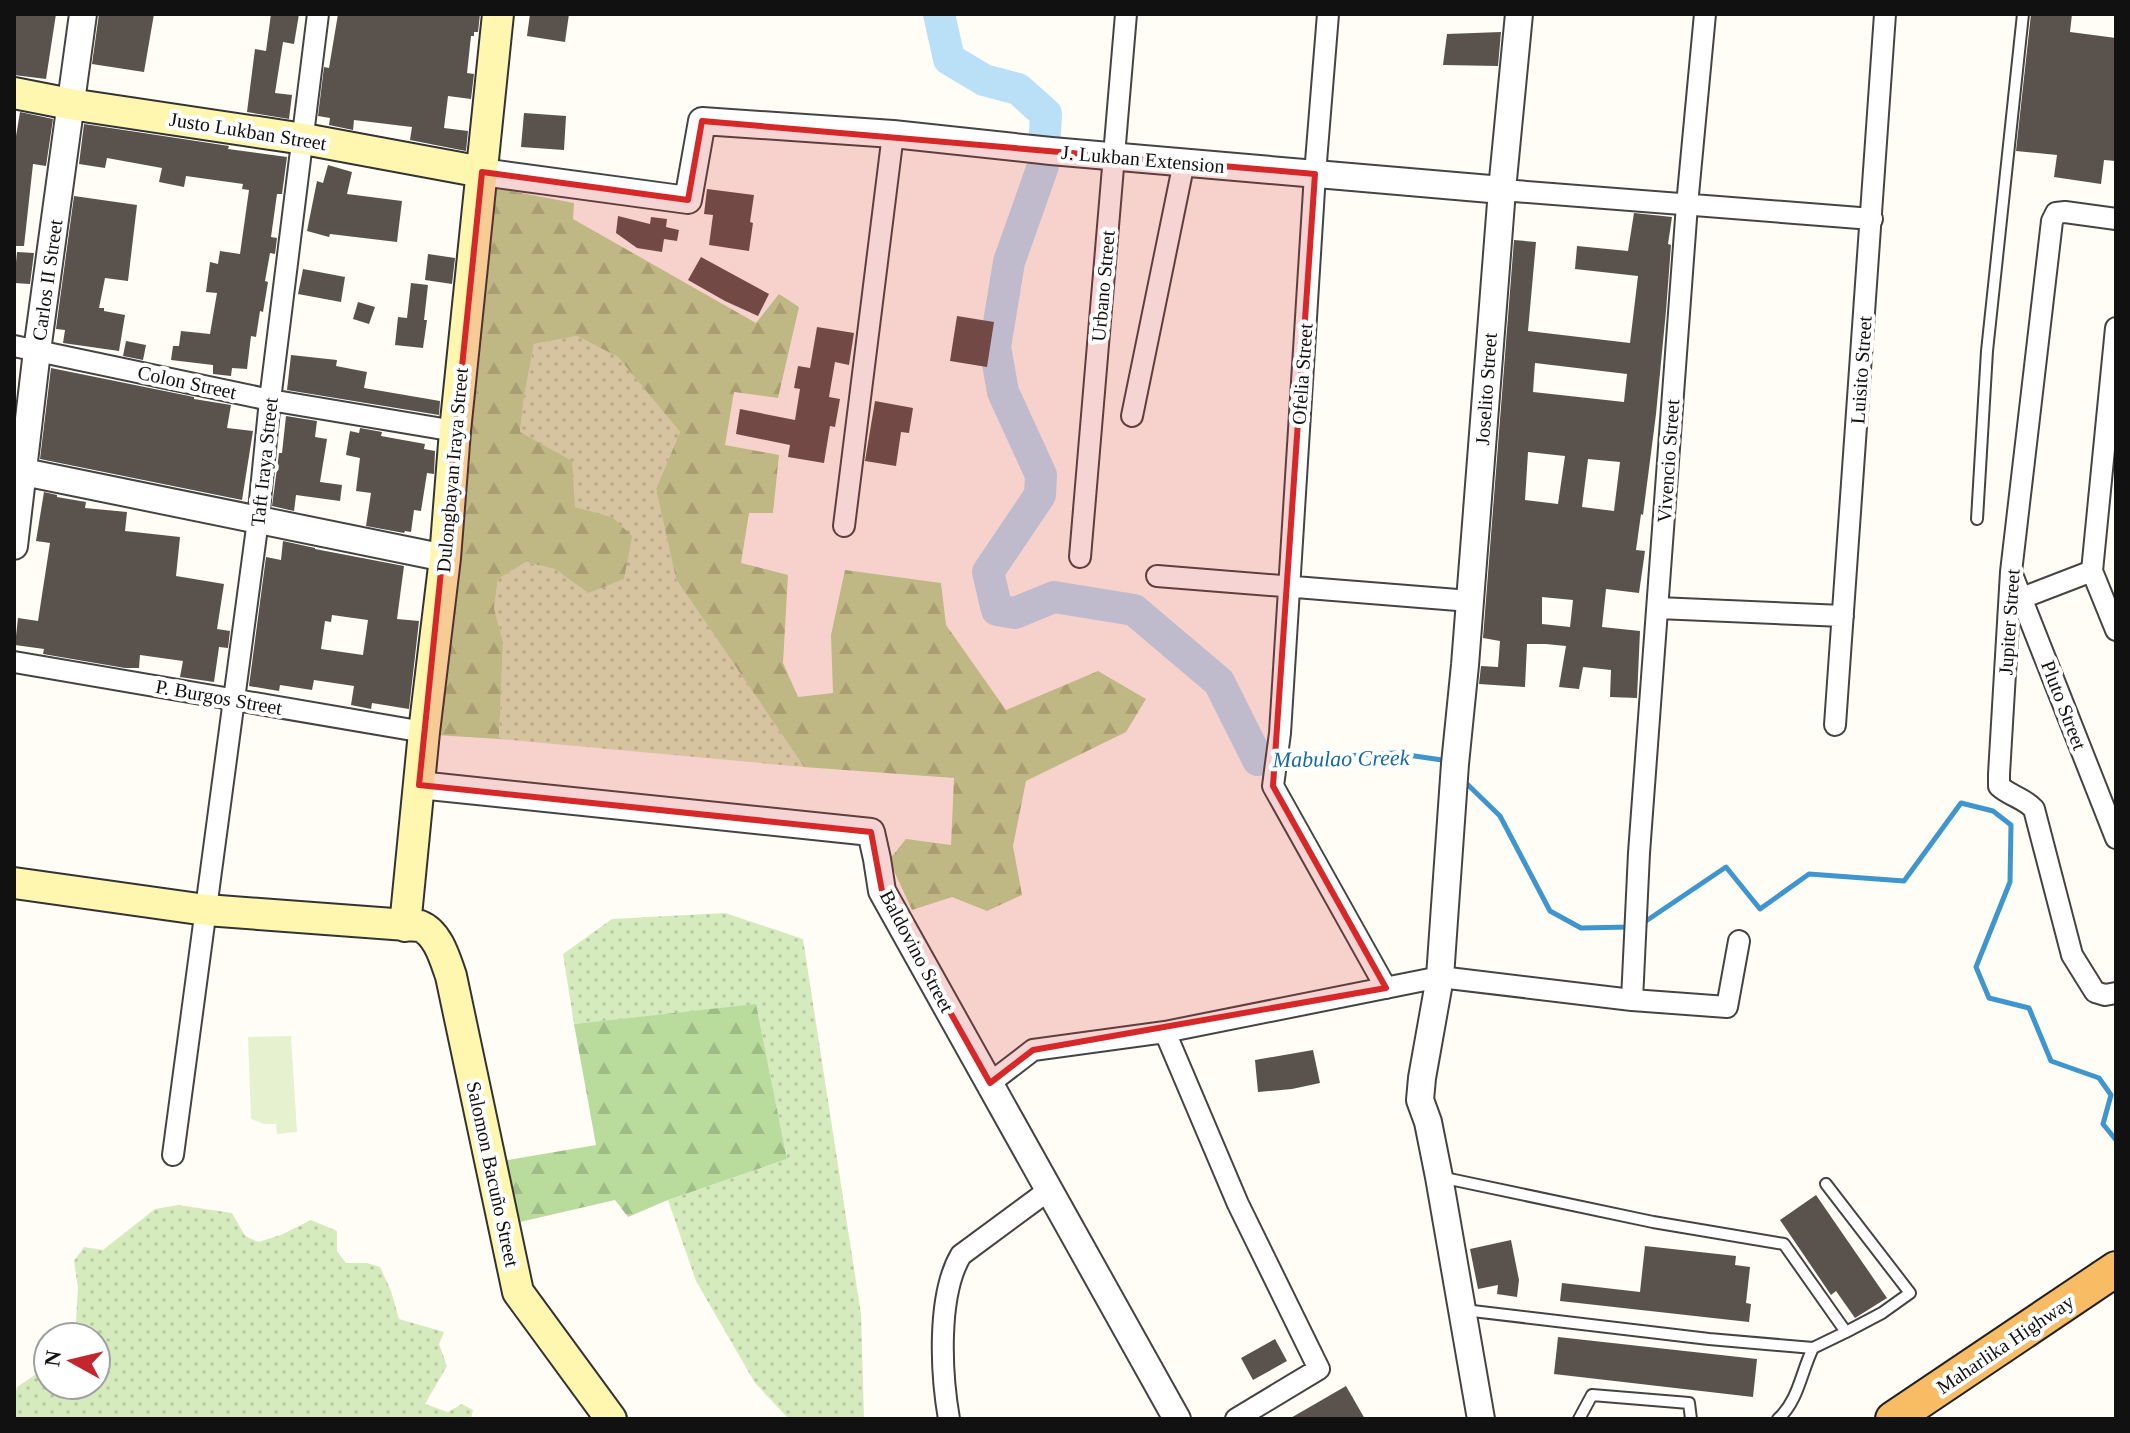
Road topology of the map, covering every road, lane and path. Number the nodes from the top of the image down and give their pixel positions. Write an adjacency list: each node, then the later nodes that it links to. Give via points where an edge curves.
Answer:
1 (83, 14): 11 (street, Carlos II Street)
2 (318, 14): 13 (street, Taft Iraya Street)
3 (498, 14): 16 (main road, Dulongbayan Iraya Street)
4 (1126, 14): 14 (street, Urbano Street)
5 (1328, 14): 17 (street, Ofelia Street)
6 (1519, 14): 18 (street, Joselito Street)
7 (1705, 14): 19 (street, Vivencio Street)
8 (1885, 14): 20 (street, Luisito Street)
9 (2023, 14): 28 (lane, via 1987,351)
10 (14, 93): 11 (main road, Justo Lukban Street)
11 (70, 104): 13 (main road, Justo Lukban Street); 23 (street, Carlos II Street)
12 (893, 134): 14 (street, J. Lukban Extension); 16 (street, J. Lukban Extension, via 702,121 688,200); 30 (street)
13 (304, 139): 16 (main road, Justo Lukban Street); 24 (street, Taft Iraya Street)
14 (1114, 156): 15 (street, J. Lukban Extension); 32 (street, Urbano Street)
15 (1184, 162): 17 (street, J. Lukban Extension); 25 (street)
16 (482, 172): 26 (main road, Dulongbayan Iraya Street)
17 (1315, 174): 18 (street, J. Lukban Extension); 37 (street, Ofelia Street)
18 (1502, 190): 19 (street, J. Lukban Extension); 39 (street, Joselito Street)
19 (1687, 205): 20 (street, J. Lukban Extension); 40 (street, Vivencio Street)
20 (1872, 219): 41 (street, Luisito Street)
21 (2116, 219): 35 (street, Jupiter Street, via 2065,212 2056,213 2052,221)
22 (2116, 328): 34 (street)
23 (26, 349): 24 (street, Colon Street); 27 (street, Carlos II Street)
24 (270, 400): 26 (street, Colon Street); 29 (street, Taft Iraya Street)
25 (1132, 416)
26 (455, 431): 33 (main road, Dulongbayan Iraya Street)
27 (18, 471): 29 (street); 31 (street, Carlos II Street)
28 (1977, 519)
29 (258, 520): 33 (street); 44 (street, Taft Iraya Street)
30 (844, 526)
31 (14, 546)
32 (1080, 557)
33 (445, 558): 46 (main road, Dulongbayan Iraya Street)
34 (2092, 571): 38 (street); 42 (street)
35 (2011, 572): 38 (street, Pluto Street); 55 (street, Jupiter Street, via 1999,786 2034,809 2072,955 2095,992)
36 (1157, 576): 37 (street)
37 (1289, 586): 39 (street); 54 (street, Ofelia Street, via 1273,786)
38 (2022, 598): 48 (street, Pluto Street)
39 (1470, 601): 53 (street, Joselito Street)
40 (1658, 608): 41 (street); 56 (street, Vivencio Street)
41 (1843, 616): 45 (street, Luisito Street)
42 (2116, 630)
43 (14, 662): 44 (street, P. Burgos Street)
44 (235, 700): 46 (street, P. Burgos Street); 50 (street, Taft Iraya Street)
45 (1835, 725)
46 (424, 732): 47 (main road, Dulongbayan Iraya Street)
47 (419, 785): 51 (main road, Dulongbayan Iraya Street); 58 (street, Baldovino Street, via 871,832 882,891)
48 (2116, 838)
49 (14, 883): 50 (main road)
50 (206, 910): 51 (main road); 59 (street, Taft Iraya Street)
51 (405, 926): 67 (main road, Salomon Bacuño Street, via 429,930 451,976 518,1292)
52 (1739, 941): 56 (street, via 1727,1007)
53 (1440, 977): 54 (street); 56 (street); 60 (street, Joselito Street, via 1420,1100)
54 (1386, 988): 57 (street)
55 (2111, 994)
56 (1632, 1000)
57 (1165, 1032): 58 (street, via 1033,1050); 70 (street, via 1238,1204 1319,1369)
58 (990, 1083): 62 (street, Baldovino Street)
59 (173, 1155)
60 (1439, 1177): 64 (street, Joselito Street); 65 (lane, via 1784,1244)
61 (1826, 1184): 65 (lane, via 1910,1293)
62 (1049, 1190): 68 (street, via 961,1255 952,1269 944,1313); 69 (street, Baldovino Street)
63 (2115, 1272): 75 (highway, Maharlika Highway)
64 (1462, 1309): 66 (lane); 71 (street, Joselito Street)
65 (1846, 1332): 66 (lane)
66 (1813, 1348): 74 (lane, via 1795,1396)
67 (611, 1419)
68 (949, 1419)
69 (1177, 1419)
70 (1236, 1419)
71 (1481, 1419)
72 (1579, 1419): 73 (lane, via 1592,1395 1689,1403)
73 (1691, 1419)
74 (1778, 1419)
75 (1893, 1419)

